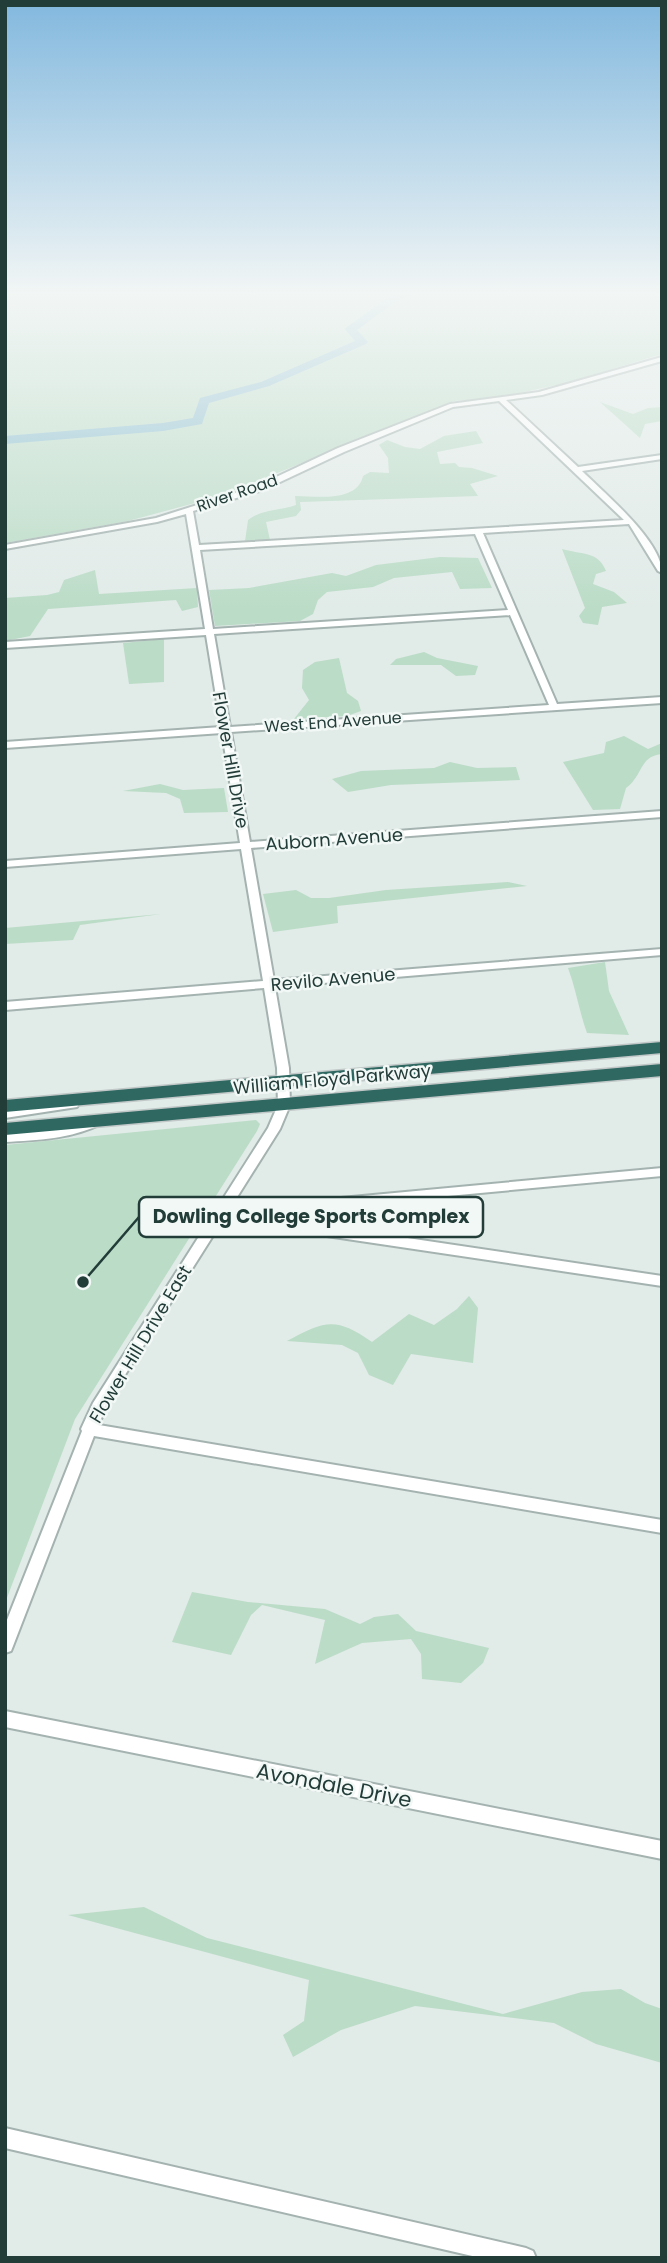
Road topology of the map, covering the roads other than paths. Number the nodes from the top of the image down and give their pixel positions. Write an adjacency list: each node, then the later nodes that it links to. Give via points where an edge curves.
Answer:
1 (502, 400): 3 (street); 4 (street, River Road, via 452,405 260,488)
2 (662, 457): 3 (street)
3 (575, 470): 5 (street)
4 (189, 510): 7 (street, River Road); 8 (street, Flower Hill Drive)
5 (631, 522): 6 (street); 9 (street)
6 (478, 531): 8 (street); 10 (street)
7 (5, 547)
8 (196, 548): 11 (street, Flower Hill Drive)
9 (662, 571)
10 (513, 612): 11 (street); 14 (street)
11 (209, 632): 12 (street); 15 (street, Flower Hill Drive)
12 (5, 645)
13 (662, 700): 14 (street, West End Avenue)
14 (554, 707): 15 (street, West End Avenue)
15 (226, 730): 16 (street, West End Avenue); 18 (street, Flower Hill Drive)
16 (5, 745)
17 (662, 814): 18 (street, Auborn Avenue)
18 (245, 846): 19 (street, Auborn Avenue); 21 (street, Flower Hill Drive)
19 (5, 864)
20 (662, 952): 21 (street, Revilo Avenue)
21 (269, 984): 22 (street, Revilo Avenue); 25 (street, Flower Hill Drive)
22 (5, 1006)
23 (662, 1047): 25 (highway, William Floyd Parkway)
24 (662, 1070): 25 (highway, William Floyd Parkway)
25 (285, 1093): 26 (highway, William Floyd Parkway); 29 (highway, William Floyd Parkway); 33 (street, Flower Hill Drive East, via 274,1129)
26 (97, 1098): 27 (highway, William Floyd Parkway); 28 (street)
27 (5, 1106)
28 (5, 1114)
29 (98, 1121): 30 (highway, William Floyd Parkway); 31 (street, via 61,1133)
30 (5, 1129)
31 (5, 1138)
32 (662, 1172): 34 (street)
33 (226, 1206): 34 (street); 36 (street, Flower Hill Drive East)
34 (268, 1210): 35 (street, via 272,1221 293,1226)
35 (662, 1281)
36 (88, 1429): 37 (street); 38 (street, Flower Hill Drive East)
37 (662, 1527)
38 (5, 1646)
39 (5, 1719): 40 (street, Avondale Drive)
40 (662, 1850)
41 (5, 2138): 42 (street)
42 (526, 2258)

